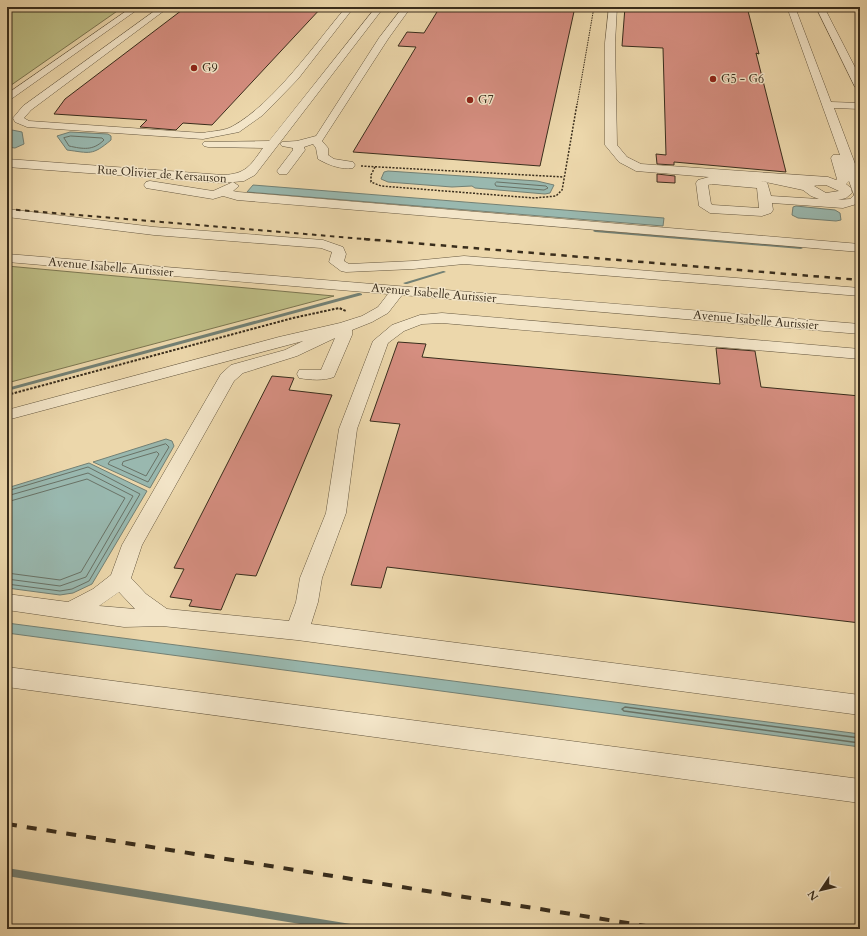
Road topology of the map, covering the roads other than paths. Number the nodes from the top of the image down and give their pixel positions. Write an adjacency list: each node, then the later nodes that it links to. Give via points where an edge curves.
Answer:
1 (137, 7): 13 (street)
2 (165, 7): 10 (street, via 26,108 19,120 34,124 215,135 235,130 259,113)
3 (350, 7): 10 (street)
4 (613, 7): 5 (street, via 610,43 611,145 618,156 629,165 812,184 838,184 844,180 842,172)
5 (781, 7)
6 (791, 7): 14 (street)
7 (820, 7): 12 (street)
8 (375, 13): 9 (street); 11 (street)
9 (401, 14): 17 (street)
10 (299, 70): 11 (street)
11 (320, 72): 18 (street)
12 (860, 87)
13 (7, 99)
14 (828, 105): 15 (street); 26 (street)
15 (860, 106)
16 (133, 138): 18 (street, via 215,144)
17 (316, 141): 19 (street); 21 (street, via 322,148 322,158)
18 (274, 144): 19 (street); 24 (street)
19 (298, 145): 22 (street, via 299,150)
20 (7, 163): 23 (street, Rue Olivier de Kersauson)
21 (349, 165)
22 (283, 170)
23 (152, 175): 24 (street, Rue Olivier de Kersauson, via 223,179); 25 (street, via 141,180 150,185)
24 (245, 175): 25 (street, via 237,183)
25 (218, 193): 29 (street)
26 (860, 195): 27 (street, via 854,202 843,204)
27 (765, 199): 27 (street, via 763,186 760,184 735,195 762,212 766,210)
28 (7, 213): 32 (street, via 154,231 323,244 338,250 336,262 346,268 464,260)
29 (860, 248)
30 (7, 258): 31 (street, Avenue Isabelle Autissier)
31 (399, 290): 33 (street, via 383,310); 36 (street, Avenue Isabelle Autissier)
32 (860, 292)
33 (371, 316): 34 (street); 35 (street)
34 (402, 326): 37 (street, via 420,320 442,318); 44 (street, via 381,341 348,429 336,513 312,578)
35 (344, 327): 38 (street, via 344,335 328,373); 39 (street, via 285,340); 40 (street, via 291,353 237,369 227,378 132,545)
36 (860, 329)
37 (860, 354)
38 (305, 374)
39 (7, 415)
40 (120, 578): 42 (street, via 101,595); 43 (street, via 138,600)
41 (7, 602): 42 (street)
42 (70, 610): 43 (street, via 124,618)
43 (162, 617): 44 (street)
44 (297, 631): 46 (street)
45 (7, 677): 47 (street)
46 (860, 705)
47 (860, 791)

